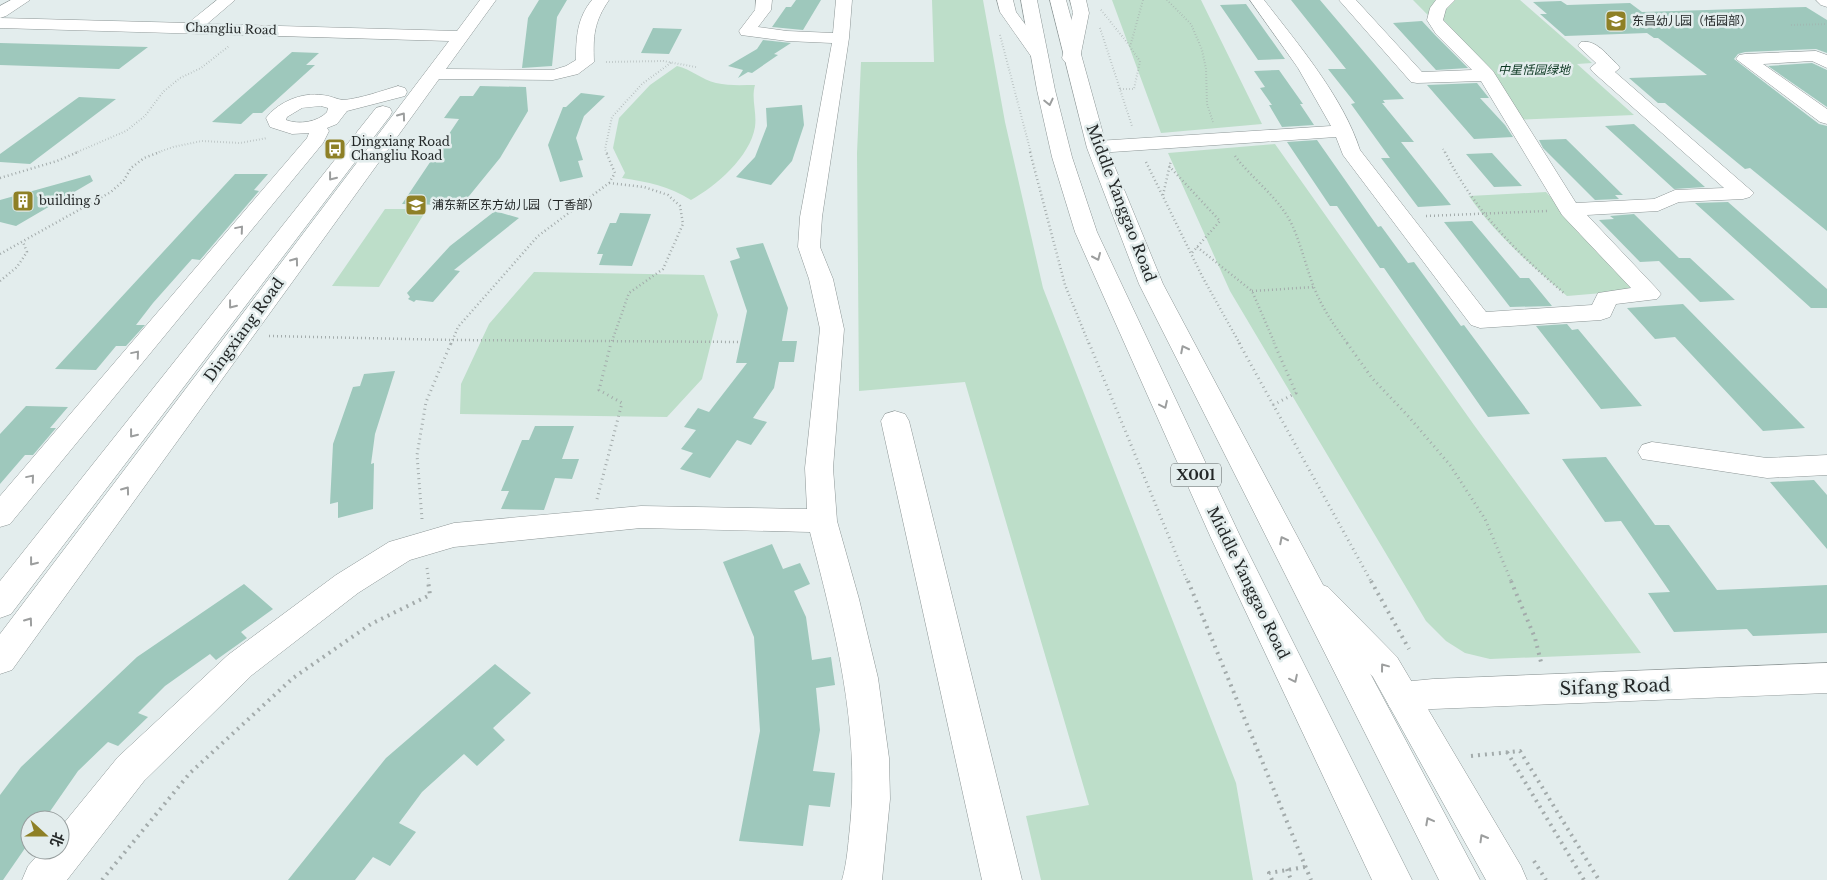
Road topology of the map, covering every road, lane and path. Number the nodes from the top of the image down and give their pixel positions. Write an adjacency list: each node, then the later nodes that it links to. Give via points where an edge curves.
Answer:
1 (22, 0): 18 (main road)
2 (227, 0): 23 (main road)
3 (469, 0): 25 (main road, Dingxiang Road)
4 (488, 0): 25 (main road, Dingxiang Road)
5 (600, 0): 32 (main road, via 586,22)
6 (764, 0): 26 (main road, via 763,10 747,31)
7 (844, 0): 26 (main road)
8 (1005, 0): 30 (main road, Middle Yanggao Road / X001, via 1008,12)
9 (1029, 0): 30 (main road, Middle Yanggao Road / X001)
10 (1058, 0): 31 (main road, Middle Yanggao Road / X001)
11 (1078, 0): 31 (main road, Middle Yanggao Road / X001, via 1081,14)
12 (1143, 0): 29 (path)
13 (1167, 0): 45 (path, via 1192,24 1206,69 1207,104)
14 (1346, 0): 37 (main road, via 1416,78)
15 (1447, 0): 37 (main road, via 1440,4 1435,20)
16 (1257, 1): 44 (main road, via 1306,67)
17 (1099, 8): 29 (path)
18 (0, 14)
19 (0, 23): 23 (main road, Changliu Road)
20 (1827, 24): 21 (path)
21 (1791, 25)
22 (1099, 27): 38 (path)
23 (192, 28): 25 (main road, Changliu Road)
24 (1000, 32): 89 (path, via 1065,285)
25 (452, 35): 36 (main road, Dingxiang Road); 39 (main road, Dingxiang Road)
26 (842, 38): 74 (main road, via 811,217 809,247 821,279 832,329 820,468)
27 (230, 46): 51 (path, via 201,68 180,78 163,92 145,116 126,131 57,161)
28 (1587, 46): 54 (main road, via 1611,68 1599,68 1743,192 1675,196 1658,205)
29 (1130, 47): 38 (path, via 1140,61 1134,89)
30 (1039, 55): 98 (main road, Middle Yanggao Road / X001, one-way to 98, via 1062,157 1086,232 1226,538)
31 (1071, 58): 48 (main road, Middle Yanggao Road / X001)
32 (585, 62): 33 (path); 36 (main road, via 572,70 553,75)
33 (672, 62): 35 (path); 52 (path, via 642,84 612,117 605,149 615,173)
34 (1827, 63): 41 (main road, via 1816,56 1745,59)
35 (696, 67)
36 (433, 74): 65 (main road, Dingxiang Road, one-way to 36)
37 (1487, 75): 54 (main road)
38 (1120, 89): 47 (path)
39 (398, 92): 40 (main road); 78 (main road, Dingxiang Road, one-way to 78)
40 (338, 106): 42 (main road, via 335,115); 43 (main road, via 321,100 293,105 276,118 277,123)
41 (1827, 118)
42 (316, 125): 43 (main road); 73 (main road, one-way to 42, via 316,139 319,131)
43 (288, 128): 57 (path, via 261,140 240,143 202,141 144,158 111,192)
44 (1344, 131): 45 (main road); 56 (main road, via 1350,150)
45 (1222, 138): 46 (main road); 62 (path, via 1246,171 1282,208 1292,226)
46 (1175, 142): 47 (main road); 50 (path)
47 (1138, 145): 48 (main road); 53 (path)
48 (1097, 147): 77 (main road, Middle Yanggao Road / X001, one-way to 48, via 1151,284)
49 (1442, 149): 55 (path)
50 (1169, 166): 53 (path); 58 (path, via 1220,221)
51 (0, 178)
52 (609, 184): 66 (path, via 538,236 458,327); 67 (path, via 644,187 668,195 680,206 682,224 663,269 629,293)
53 (1163, 196): 60 (path)
54 (1570, 210): 55 (path); 64 (main road, via 1649,294 1606,298 1601,312)
55 (1484, 214): 56 (path); 64 (path, via 1542,274)
56 (1401, 217): 64 (main road, via 1480,320)
57 (22, 242): 59 (path); 61 (path, via 27,252 17,268)
58 (1197, 247): 60 (path); 63 (path)
59 (0, 254)
60 (1191, 254): 69 (path)
61 (0, 282)
62 (1314, 287): 63 (path); 82 (path, via 1331,321 1372,378 1450,465 1485,520 1535,638)
63 (1252, 292): 69 (path, via 1296,392)
64 (1587, 313)
65 (240, 335): 66 (path); 80 (main road, Dingxiang Road, one-way to 65)
66 (453, 340): 67 (path); 76 (path, via 426,402 417,454)
67 (612, 341): 68 (path); 75 (path, via 600,390 622,404)
68 (740, 342)
69 (1273, 405): 79 (path)
70 (896, 421): 94 (main road)
71 (1652, 452): 72 (main road, via 1768,468)
72 (1827, 465)
73 (0, 516)
74 (822, 521): 75 (main road, via 641,517); 93 (main road, via 848,615 864,692 873,802)
75 (592, 522): 76 (main road, via 454,535)
76 (425, 544): 91 (main road, via 400,551 347,584 240,665 131,769); 92 (path, via 430,595 371,624 293,678 190,773)
77 (1305, 584): 83 (main road, Middle Yanggao Road / X001, one-way to 77, via 1385,667); 99 (main road, Middle Yanggao Road / X001, one-way to 77)
78 (0, 605)
79 (1410, 651)
80 (0, 660)
81 (1827, 678): 82 (main road, Sifang Road)
82 (1548, 689): 83 (main road, Sifang Road)
83 (1402, 697): 100 (main road, Middle Yanggao Road / X001, one-way to 83)
84 (1466, 748): 86 (path)
85 (1507, 752): 86 (path); 102 (path); 103 (path, via 1520,750)
86 (1471, 756): 87 (path)
87 (1476, 764)
88 (1531, 855): 101 (path)
89 (1306, 867): 90 (path); 97 (path)
90 (1287, 869): 95 (path, via 1269,873); 96 (path)
91 (42, 880)
92 (102, 880)
93 (862, 880)
94 (1002, 880)
95 (1272, 880)
96 (1291, 880)
97 (1311, 880)
98 (1392, 880)
99 (1460, 880)
100 (1507, 880)
101 (1546, 880)
102 (1584, 880)
103 (1599, 880)

